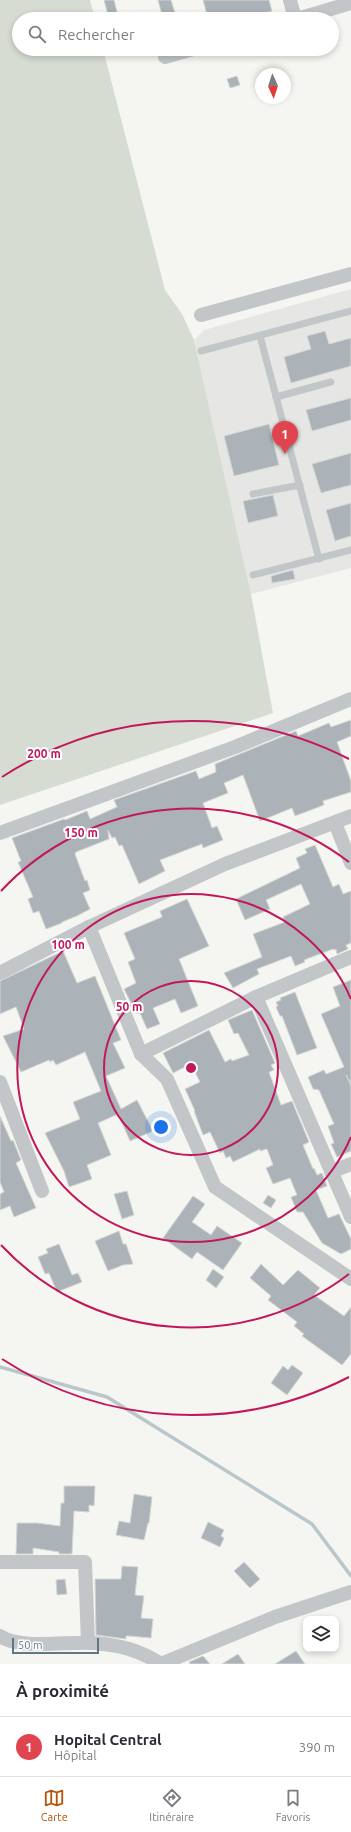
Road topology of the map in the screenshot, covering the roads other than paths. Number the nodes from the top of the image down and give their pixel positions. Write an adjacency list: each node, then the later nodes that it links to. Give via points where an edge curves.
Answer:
1 (290, 0): 3 (street)
2 (351, 4): 4 (street)
3 (294, 12)
4 (322, 12)
5 (168, 56): 6 (street)
6 (164, 57)
7 (351, 274): 9 (street)
8 (351, 311): 10 (lane)
9 (201, 315)
10 (260, 336): 11 (lane); 13 (lane)
11 (201, 351)
12 (331, 382): 13 (lane)
13 (276, 397): 14 (lane)
14 (300, 485): 15 (lane); 17 (lane)
15 (253, 494)
16 (351, 550): 17 (lane)
17 (320, 559): 18 (lane)
18 (253, 575)
19 (351, 698): 22 (street, via 235,747)
20 (351, 816): 21 (street)
21 (335, 823): 23 (street); 24 (street, via 225,864)
22 (0, 833)
23 (351, 863)
24 (90, 927): 26 (street); 28 (street)
25 (351, 957): 27 (street)
26 (0, 972)
27 (256, 997): 28 (street); 31 (street)
28 (141, 1054): 34 (street, via 167,1079 215,1187)
29 (0, 1082): 32 (street)
30 (351, 1164): 31 (street)
31 (331, 1172): 33 (street)
32 (42, 1191)
33 (351, 1217)
34 (351, 1279)
35 (0, 1562): 38 (street, via 85,1562)
36 (351, 1592): 39 (street, via 275,1617)
37 (0, 1636): 38 (street, via 23,1643)
38 (88, 1643): 39 (street, via 132,1650 145,1654)
39 (161, 1664)

